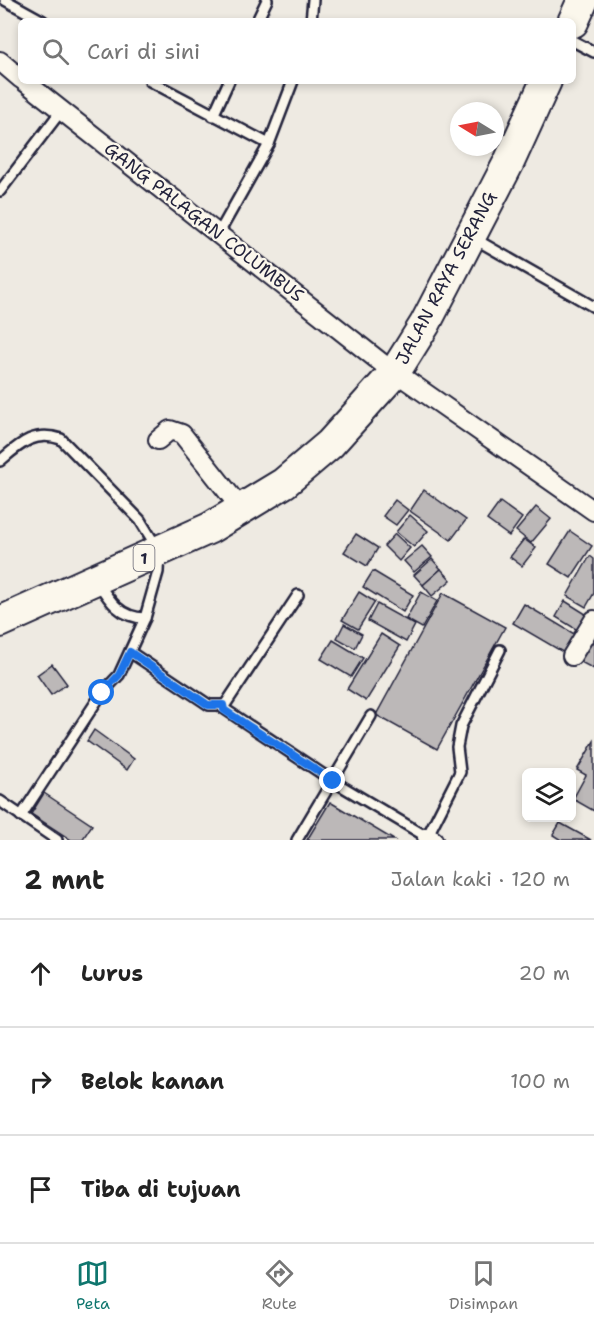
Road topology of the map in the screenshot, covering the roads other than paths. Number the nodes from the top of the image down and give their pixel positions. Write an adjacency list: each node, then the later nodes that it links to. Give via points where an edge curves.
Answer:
1 (5, 0): 5 (lane)
2 (267, 0): 6 (lane)
3 (313, 0): 7 (lane)
4 (583, 0): 8 (highway)
5 (37, 18)
6 (258, 18)
7 (311, 18)
8 (575, 18)
9 (576, 43): 10 (lane)
10 (594, 52)
11 (0, 61): 12 (street, GANG PALAGAN COLUMBUS)
12 (18, 77)
13 (27, 84): 18 (street, GANG PALAGAN COLUMBUS)
14 (155, 84): 19 (lane)
15 (228, 84): 19 (lane)
16 (292, 84): 20 (lane)
17 (545, 84): 23 (highway, JALAN RAYA SERANG)
18 (61, 111): 21 (lane); 22 (street, GANG PALAGAN COLUMBUS)
19 (213, 116): 20 (lane)
20 (269, 144): 22 (lane)
21 (0, 191)
22 (219, 233): 25 (street, GANG PALAGAN COLUMBUS)
23 (469, 238): 24 (lane); 25 (highway, JALAN RAYA SERANG, via 446,268)
24 (594, 307)
25 (389, 368): 28 (highway, JALAN RAYA SERANG / 1, via 284,483); 29 (street, GANG PALAGAN COLUMBUS)
26 (158, 440): 28 (street, via 170,430 182,434)
27 (0, 461): 30 (lane, via 35,436 48,434 61,439 140,520)
28 (242, 510): 30 (highway, 1)
29 (594, 511)
30 (159, 551): 31 (highway, 1); 33 (lane, via 158,572)
31 (97, 581): 33 (lane, via 117,608 136,618); 35 (highway, 1)
32 (298, 595): 39 (lane)
33 (145, 618): 37 (lane)
34 (594, 620): 38 (street)
35 (0, 622)
36 (501, 650): 44 (lane, via 461,726 457,747 460,772)
37 (130, 652): 39 (lane, via 208,705); 43 (lane, via 119,675 102,693)
38 (572, 656)
39 (223, 705): 41 (lane, via 224,710)
40 (371, 716): 41 (lane)
41 (333, 781): 44 (lane); 46 (lane)
42 (0, 801): 43 (lane)
43 (21, 816): 45 (lane)
44 (430, 839)
45 (57, 840)
46 (297, 840)

